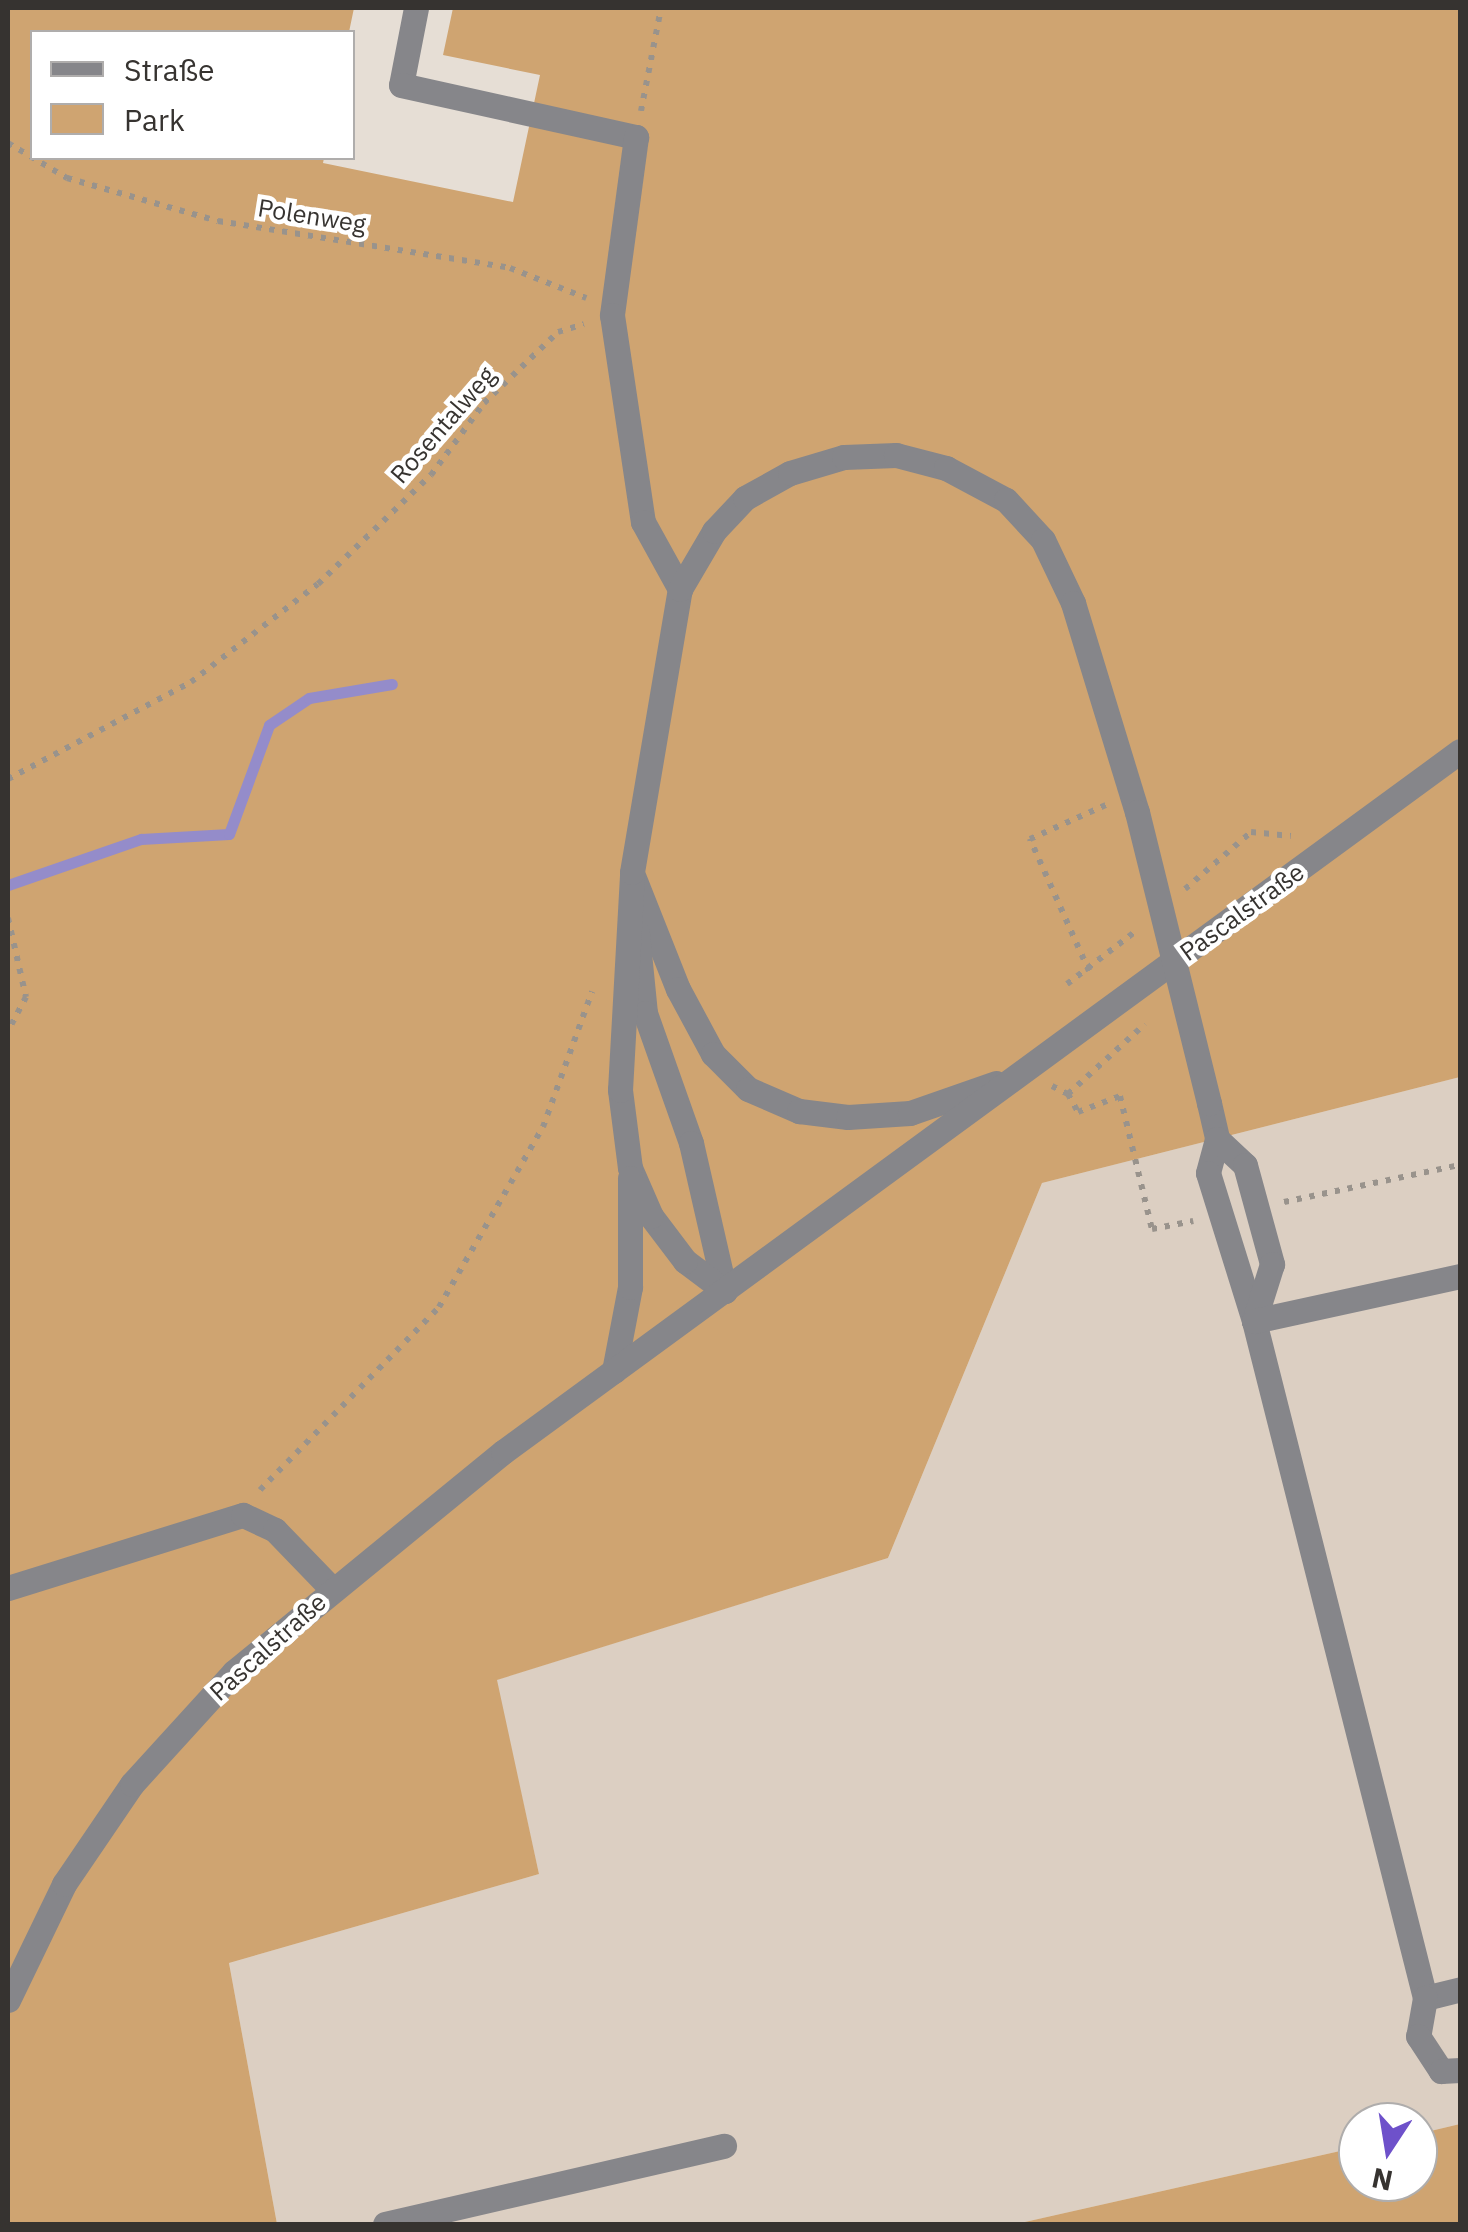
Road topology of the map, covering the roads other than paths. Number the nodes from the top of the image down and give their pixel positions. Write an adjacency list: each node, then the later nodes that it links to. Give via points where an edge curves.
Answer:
1 (416, 8): 2 (street, via 401,85 636,136 612,315 644,522)
2 (680, 589): 4 (street); 6 (street, bridge, via 714,531 744,498 790,473 844,457 896,455 946,468 1006,500 1043,540 1073,603 1134,803)
3 (1460, 751): 5 (street, Pascalstraße)
4 (632, 872): 5 (street, Pascalstraße, via 695,1022 713,1054 748,1088 799,1111 848,1117 910,1113); 7 (street, via 620,1014); 9 (street, via 645,1012 691,1143)
5 (1024, 1073): 9 (street, Pascalstraße)
6 (1217, 1139): 10 (street, via 1208,1174); 10 (street, via 1245,1165 1272,1264)
7 (630, 1168): 9 (street, via 651,1216 684,1261); 11 (street, via 630,1287)
8 (1460, 1276): 10 (street)
9 (725, 1291): 11 (street, Pascalstraße)
10 (1254, 1322): 15 (street)
11 (614, 1371): 13 (street, Pascalstraße)
12 (8, 1588): 13 (street, via 243,1516 275,1530)
13 (332, 1589): 16 (street, Pascalstraße, via 234,1672 132,1784 64,1884)
14 (1460, 1989): 15 (street)
15 (1425, 1998): 17 (street, via 1418,2036 1441,2071)
16 (8, 2000)
17 (1460, 2070)
18 (724, 2146): 19 (street)
19 (384, 2224)

